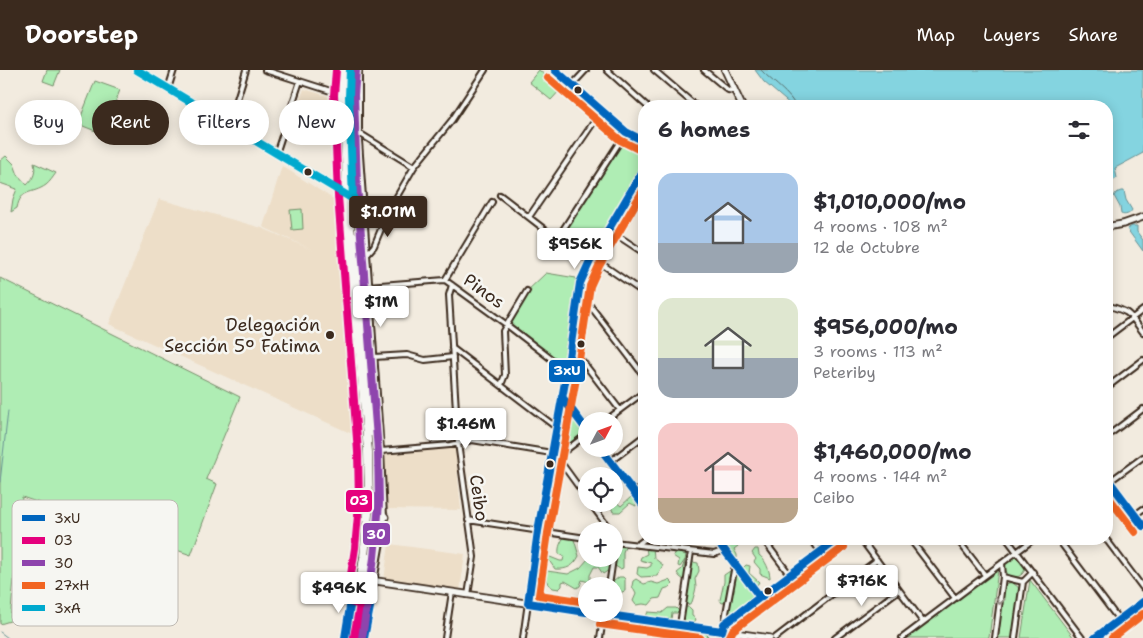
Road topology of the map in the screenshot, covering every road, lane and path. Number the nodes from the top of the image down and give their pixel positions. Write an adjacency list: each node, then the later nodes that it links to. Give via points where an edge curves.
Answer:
1 (137, 70): 18 (main road)
2 (174, 70): 18 (street)
3 (246, 70): 22 (street)
4 (265, 70): 16 (street)
5 (340, 70): 20 (street)
6 (346, 70): 37 (highway)
7 (350, 70): 37 (highway)
8 (359, 70): 28 (street)
9 (485, 70): 32 (street, via 448,125)
10 (554, 70): 17 (street)
11 (586, 70): 17 (street)
12 (606, 70): 23 (street)
13 (654, 70): 24 (street)
14 (704, 70): 19 (street, via 728,90)
15 (725, 70): 19 (main road)
16 (300, 81): 20 (street); 31 (street)
17 (572, 85): 26 (street)
18 (168, 89): 21 (main road)
19 (736, 91): 25 (main road)
20 (340, 94): 37 (street)
21 (186, 100)
22 (237, 100)
23 (640, 100)
24 (689, 100)
25 (740, 100)
26 (602, 110): 27 (street); 41 (street)
27 (626, 132): 29 (street); 45 (street)
28 (358, 133): 32 (street); 40 (street)
29 (638, 138)
30 (261, 145): 31 (main road)
31 (276, 154): 37 (main road)
32 (414, 167): 39 (street)
33 (638, 180): 34 (street)
34 (631, 192): 36 (street); 44 (street)
35 (500, 195): 41 (street)
36 (638, 196)
37 (348, 197): 40 (street); 50 (highway)
38 (492, 202): 49 (street)
39 (389, 210): 40 (street); 47 (street, via 374,246)
40 (363, 213): 47 (street)
41 (529, 217): 45 (street)
42 (1143, 217): 43 (main road)
43 (1113, 226)
44 (609, 230): 46 (street); 48 (street)
45 (557, 238): 48 (street)
46 (638, 249)
47 (367, 254): 50 (street)
48 (591, 259): 53 (street); 55 (street)
49 (445, 280): 51 (street, Pinos); 52 (street, Pinos)
50 (357, 281): 52 (street); 76 (highway); 95 (highway, via 372,455)
51 (452, 285): 59 (street, Pinos); 63 (street, Ceibo, via 449,296)
52 (368, 286): 64 (street)
53 (638, 289)
54 (526, 291): 59 (street)
55 (579, 291): 62 (street); 67 (street)
56 (1113, 307): 58 (street, via 1125,310)
57 (1143, 310): 58 (street)
58 (1133, 318): 60 (street); 61 (street)
59 (507, 325): 68 (street, Pinos); 70 (street, via 503,332 505,375)
60 (1143, 332)
61 (1113, 333)
62 (570, 345): 68 (street); 74 (street)
63 (452, 348): 65 (street, Ceibo); 70 (street)
64 (374, 357): 65 (street, via 401,355 425,360); 83 (street)
65 (453, 357): 82 (street, Ceibo)
66 (1143, 360): 69 (street)
67 (638, 368)
68 (567, 371): 72 (street)
69 (1113, 383)
70 (501, 385): 78 (street)
71 (638, 396): 74 (street)
72 (562, 397): 77 (street); 78 (street)
73 (1143, 409): 79 (street)
74 (620, 410): 75 (street)
75 (617, 412)
76 (362, 415): 120 (highway, via 368,452 369,504); 123 (street, via 363,492)
77 (578, 418)
78 (556, 428): 84 (street)
79 (1113, 432)
80 (638, 440): 88 (street)
81 (578, 441): 85 (street)
82 (458, 443): 83 (street); 84 (street, via 472,440); 99 (street, Ceibo)
83 (381, 451): 98 (street)
84 (552, 453): 85 (street); 101 (street)
85 (557, 457): 90 (street)
86 (1143, 457): 89 (street)
87 (608, 458): 88 (street)
88 (610, 461): 93 (street)
89 (1113, 479)
90 (578, 486)
91 (1113, 489): 97 (street)
92 (638, 490): 93 (street)
93 (634, 493): 94 (street)
94 (638, 498)
95 (373, 504): 98 (highway); 129 (highway)
96 (1143, 509): 97 (street)
97 (1135, 515): 100 (street)
98 (384, 517): 129 (street)
99 (468, 520): 101 (street); 134 (street, Ceibo, via 474,557)
100 (1143, 526)
101 (538, 531): 102 (street); 139 (street)
102 (578, 537)
103 (623, 543): 104 (street)
104 (637, 545): 117 (street)
105 (721, 545): 116 (street)
106 (768, 545): 126 (street)
107 (816, 545): 118 (street)
108 (830, 545): 118 (street)
109 (866, 545): 121 (street)
110 (915, 545): 137 (street)
111 (962, 545): 127 (street)
112 (1012, 545): 119 (street)
113 (1026, 545): 119 (street)
114 (1063, 545): 142 (street)
115 (1111, 545): 131 (street)
116 (725, 550): 117 (street, via 714,554); 124 (street)
117 (691, 552): 146 (street)
118 (821, 552): 126 (street)
119 (1017, 552): 122 (street); 125 (street)
120 (364, 557): 123 (street); 129 (highway)
121 (877, 560): 132 (street); 158 (street)
122 (1002, 563): 127 (street); 128 (street)
123 (357, 565): 129 (street)
124 (735, 565): 136 (street); 145 (street)
125 (1033, 572): 130 (street); 163 (street)
126 (790, 575): 136 (street)
127 (985, 576): 137 (street)
128 (1003, 578): 130 (street); 161 (street, one-way to 161)
129 (364, 580): 133 (main road); 135 (highway); 135 (street)
130 (1023, 582): 162 (street)
131 (1143, 588)
132 (899, 590): 144 (street); 159 (street)
133 (452, 592): 134 (main road); 153 (street)
134 (468, 594): 139 (main road)
135 (362, 596): 149 (street); 150 (highway); 151 (highway); 152 (street)
136 (760, 597): 145 (street)
137 (955, 598): 144 (street)
138 (1143, 602): 142 (street)
139 (528, 603): 140 (main road); 154 (street)
140 (578, 611)
141 (623, 617): 146 (main road)
142 (1119, 620): 164 (street)
143 (602, 622): 155 (street)
144 (923, 622): 160 (street)
145 (724, 624): 147 (street)
146 (679, 625): 147 (main road); 156 (street)
147 (722, 631): 148 (main road)
148 (760, 637): 157 (main road)
149 (344, 638)
150 (352, 638)
151 (358, 638)
152 (364, 638)
153 (445, 638)
154 (523, 638)
155 (600, 638)
156 (678, 638)
157 (770, 638)
158 (775, 638)
159 (835, 638)
160 (902, 638)
161 (994, 638)
162 (1014, 638)
163 (1082, 638)
164 (1095, 638)

